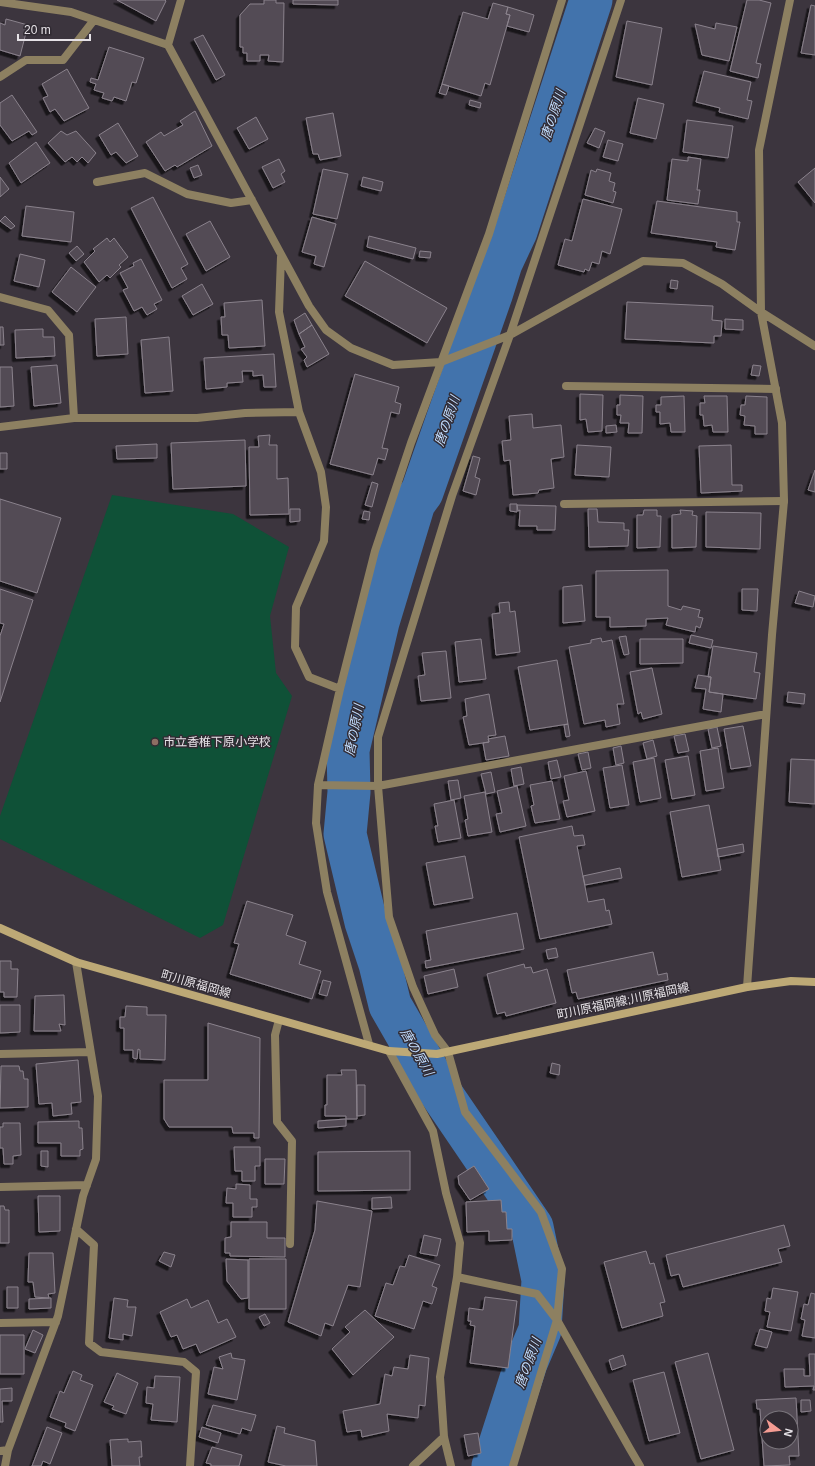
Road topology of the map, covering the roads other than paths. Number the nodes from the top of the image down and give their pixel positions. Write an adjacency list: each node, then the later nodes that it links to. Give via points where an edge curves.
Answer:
1 (181, 0): 7 (street)
2 (562, 0): 16 (street, via 489,234)
3 (622, 0): 14 (street)
4 (790, 0): 13 (street, via 759,150)
5 (0, 2): 6 (street, via 72,12)
6 (94, 20): 7 (street); 8 (street, via 63,60 26,60)
7 (168, 45): 10 (street)
8 (0, 77)
9 (97, 182): 10 (street, via 145,173 187,194 231,203)
10 (252, 200): 11 (street)
11 (282, 256): 16 (street, via 309,306 326,330 351,348 393,365); 19 (street, via 278,312)
12 (0, 297): 20 (street, via 48,310 69,335)
13 (760, 312): 14 (street, via 722,284 683,263 643,261); 15 (street); 18 (street)
14 (510, 335): 16 (street); 27 (street, via 452,496 378,737)
15 (815, 346)
16 (441, 362): 24 (street, via 375,551)
17 (566, 386): 18 (street)
18 (776, 388): 22 (street, via 782,423)
19 (299, 412): 20 (street, via 245,413 197,418); 24 (street, via 321,472 326,508 324,541 296,607 295,647 309,677)
20 (74, 418): 21 (street)
21 (0, 427)
22 (784, 501): 23 (street); 25 (street)
23 (564, 504)
24 (340, 689): 26 (street)
25 (766, 714): 27 (street); 31 (street)
26 (318, 785): 27 (street); 33 (street, via 316,823 327,892)
27 (378, 786): 36 (street, via 389,917 413,987 435,1035)
28 (0, 928): 29 (main road, 町川原福岡線)
29 (76, 962): 32 (main road, 町川原福岡線); 35 (street)
30 (815, 982): 31 (main road, 町川原福岡線;川原福岡線, via 791,981)
31 (748, 987): 36 (main road, 町川原福岡線;川原福岡線)
32 (279, 1020): 33 (main road, 町川原福岡線); 42 (street, via 275,1035 277,1122 292,1141)
33 (369, 1044): 34 (main road, 町川原福岡線)
34 (389, 1051): 38 (main road, 町川原福岡線); 43 (street, via 433,1131 460,1243)
35 (90, 1052): 37 (street); 39 (street, via 98,1096 96,1159)
36 (448, 1052): 38 (main road, 町川原福岡線;川原福岡線); 44 (street, via 465,1112 541,1212 562,1269)
37 (0, 1054)
38 (437, 1054)
39 (87, 1185): 40 (street); 41 (street)
40 (0, 1187)
41 (76, 1228): 45 (street); 50 (street, via 94,1245 90,1343 101,1352 184,1362 196,1372)
42 (290, 1244)
43 (457, 1278): 44 (street, via 537,1294); 47 (street, via 440,1377)
44 (557, 1320): 53 (street); 54 (street)
45 (56, 1322): 46 (street); 48 (street)
46 (0, 1323)
47 (444, 1437): 51 (street); 52 (street)
48 (4, 1451): 49 (street)
49 (5, 1466)
50 (190, 1466)
51 (413, 1466)
52 (451, 1466)
53 (513, 1466)
54 (640, 1466)

